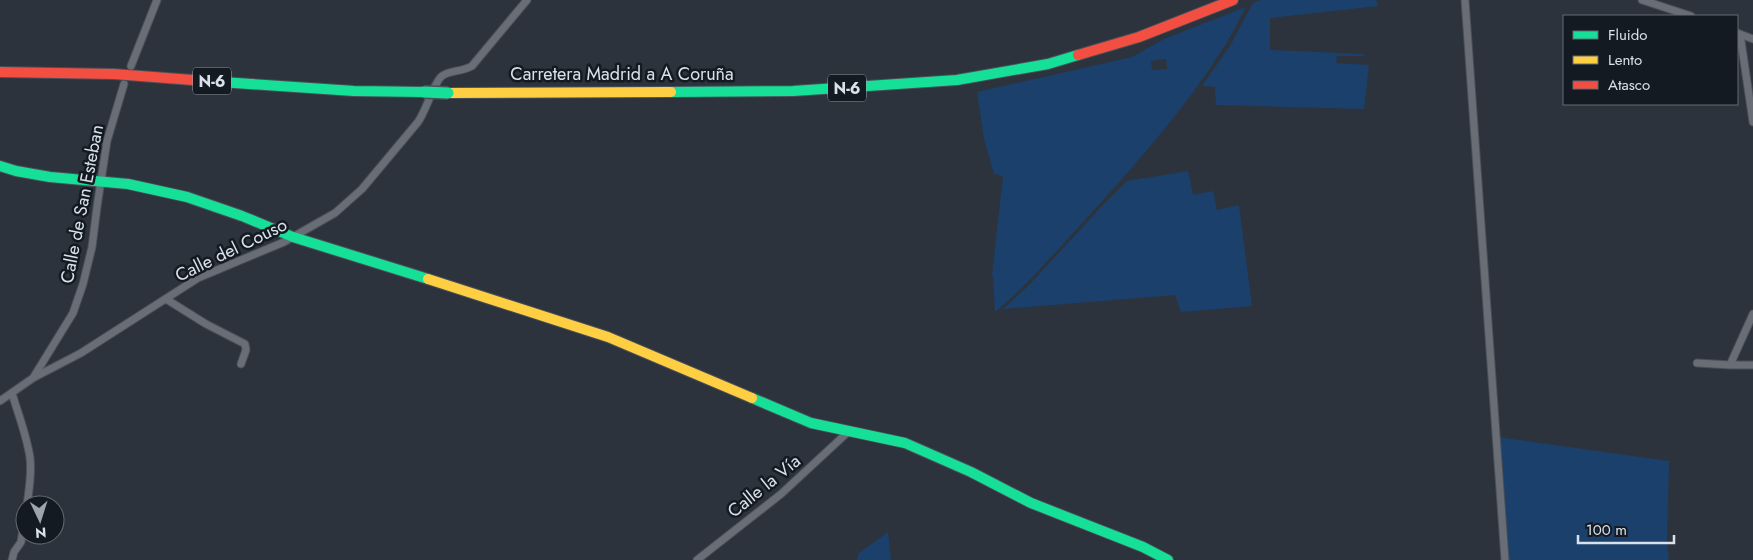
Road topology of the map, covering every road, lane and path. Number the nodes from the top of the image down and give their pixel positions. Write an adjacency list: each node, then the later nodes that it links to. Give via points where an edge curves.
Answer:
1 (157, 0): 9 (street)
2 (527, 0): 16 (street, Calle del Couso, via 472,66 442,75 422,116 362,189 338,211)
3 (1233, 0): 10 (main road, Carretera Madrid a A Coruña / N-6, bridge, via 1139,37 1048,64 957,80 793,91 354,91 114,74)
4 (1465, 0): 32 (street)
5 (1642, 0): 6 (street)
6 (1688, 15)
7 (1738, 33): 8 (street); 12 (street)
8 (1753, 39)
9 (131, 66)
10 (0, 72)
11 (124, 84): 15 (street, Calle de San Esteban, via 107,141)
12 (1751, 88): 13 (street)
13 (1753, 120)
14 (0, 166): 15 (main road)
15 (100, 183): 16 (main road, via 128,184 188,198); 23 (street, Calle de San Esteban, via 88,268 75,308)
16 (293, 237): 17 (street, Calle del Couso, via 198,278); 26 (main road, via 608,337 811,423)
17 (166, 299): 20 (street, via 245,344); 23 (street, Calle del Couso, via 81,353)
18 (1753, 314): 21 (street)
19 (1696, 363): 21 (street)
20 (242, 364)
21 (1730, 365): 22 (street)
22 (1753, 365)
23 (33, 378): 24 (street, Calle del Couso)
24 (12, 393): 25 (street, Calle del Couso); 27 (street, via 30,459)
25 (0, 401)
26 (848, 432): 30 (street, Calle la Vía, via 781,494); 31 (main road, via 905,444 1032,503)
27 (28, 495)
28 (19, 545): 29 (street)
29 (12, 560)
30 (697, 560)
31 (1168, 560)
32 (1506, 560)

